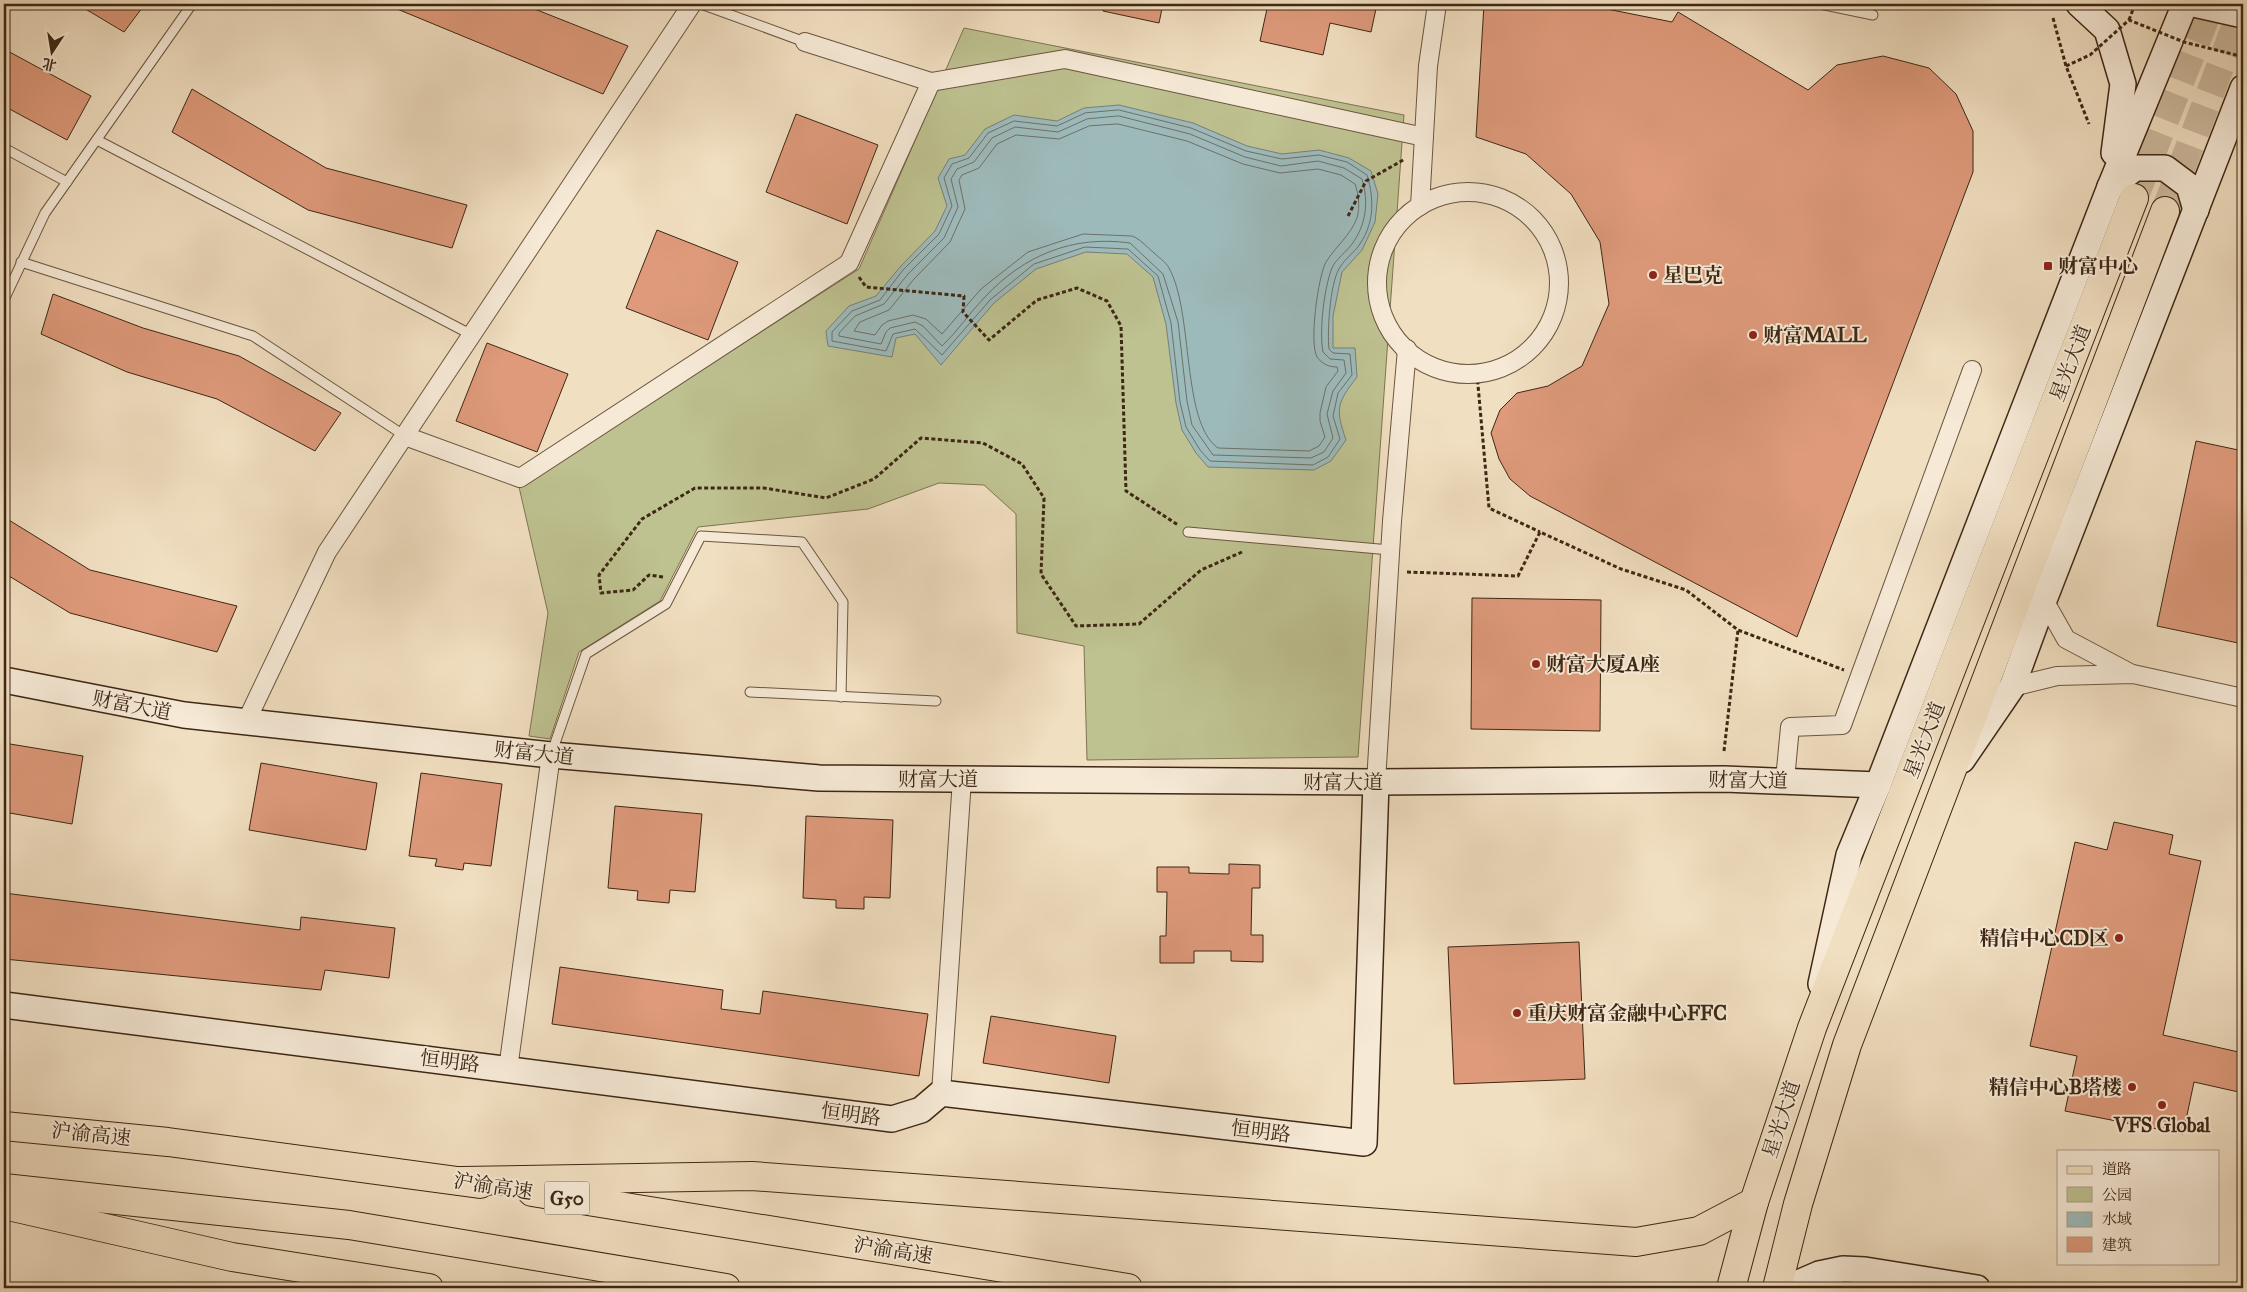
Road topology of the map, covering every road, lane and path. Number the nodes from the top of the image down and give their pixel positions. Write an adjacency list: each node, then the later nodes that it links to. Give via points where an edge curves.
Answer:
1 (192, 4): 22 (lane)
2 (692, 4): 36 (street)
3 (701, 4): 14 (lane)
4 (1437, 4): 21 (street, via 1428,66)
5 (1820, 4): 10 (lane)
6 (2079, 4): 27 (street, via 2107,30 2123,84)
7 (2135, 4): 13 (path)
8 (2184, 4): 27 (street)
9 (2194, 4): 11 (street)
10 (1873, 15)
11 (2243, 15)
12 (2053, 18): 16 (path)
13 (2129, 20): 15 (path, bridge, via 2184,42); 16 (path, bridge, via 2090,55)
14 (805, 42): 17 (street)
15 (2243, 55)
16 (2066, 66): 20 (path)
17 (931, 82): 21 (street, via 1065,60); 40 (street, via 849,263 520,478)
18 (2243, 88): 23 (street)
19 (2243, 122): 23 (street)
20 (2089, 124)
21 (1424, 138): 29 (street)
22 (97, 140): 26 (lane); 36 (lane)
23 (2220, 146): 30 (street)
24 (4, 148): 26 (lane)
25 (1383, 171): 32 (path, via 1366,181)
26 (67, 182): 33 (lane, via 45,213)
27 (2110, 187): 30 (street, via 2135,168 2165,168 2189,186); 64 (street)
28 (2134, 198): 66 (main road, 星光大道)
29 (1420, 206): 37 (street, via 1397,226 1382,252 1377,282 1382,312 1396,340); 39 (street, via 1448,194 1479,193 1508,201 1532,218 1550,242 1559,270 1558,299 1548,327 1530,350 1506,366)
30 (2196, 210): 47 (street)
31 (2164, 211): 62 (main road, 星光大道)
32 (1348, 216)
33 (21, 262): 35 (lane); 40 (lane, via 253,336)
34 (866, 286): 41 (path, via 964,296 963,312 989,340 1037,300 1077,288 1107,301 1121,326 1126,490)
35 (4, 300)
36 (472, 336): 40 (street)
37 (1407, 349): 39 (street, via 1419,360 1447,372); 44 (street)
38 (1972, 370): 50 (street)
39 (1477, 374): 42 (path, via 1489,508)
40 (405, 436): 57 (street, via 327,552)
41 (1188, 532): 43 (lane)
42 (1540, 532): 45 (path, via 1518,576); 48 (path, via 1621,569 1686,590)
43 (1270, 539): 44 (lane); 46 (path, via 1201,570 1138,624 1076,626 1041,574 1044,498 1022,464 983,443 921,438 874,479 826,498 764,488 695,488 642,519 599,575 601,593 634,590 649,575)
44 (1390, 550): 45 (street)
45 (1389, 572): 63 (street)
46 (679, 579): 54 (lane, via 701,536 802,542 843,602); 59 (lane, via 666,604 586,654)
47 (2044, 600): 49 (street, via 2066,639); 52 (street)
48 (1738, 630): 50 (path); 58 (path)
49 (2133, 674): 52 (street, via 2057,676); 55 (street)
50 (1860, 676): 61 (street, via 1842,725 1790,727)
51 (4, 680): 57 (street, 财富大道, via 184,716)
52 (2012, 687): 62 (street)
53 (750, 692): 54 (lane)
54 (841, 697): 56 (lane)
55 (2243, 698)
56 (936, 701)
57 (246, 722): 59 (street, 财富大道)
58 (1724, 751)
59 (551, 755): 60 (street, 财富大道, via 819,778); 67 (street)
60 (962, 779): 63 (street, 财富大道); 68 (street)
61 (1785, 780): 63 (street, 财富大道); 64 (street, 财富大道)
62 (1948, 780): 78 (main road, 星光大道, via 1847,1045 1798,1204)
63 (1376, 782): 68 (street, 恒明路, via 1364,1143)
64 (1878, 785): 66 (street, via 1846,864)
65 (4, 1005): 67 (street, 恒明路)
66 (1812, 1028): 72 (main road, 星光大道)
67 (508, 1068): 68 (street, 恒明路, via 892,1119 921,1110)
68 (941, 1093)
69 (4, 1126): 70 (main road, 沪渝高速 / G50, via 168,1142)
70 (461, 1181): 72 (main road, via 752,1176 1636,1242 1699,1231); 76 (main road, 沪渝高速 / G50)
71 (4, 1188): 75 (main road, via 349,1225)
72 (1754, 1202): 77 (main road, 星光大道)
73 (4, 1205): 74 (main road, via 232,1257)
74 (429, 1288)
75 (726, 1288)
76 (1128, 1288)
77 (1731, 1288)
78 (1777, 1288)
79 (1792, 1288): 80 (street, via 1819,1274 1843,1269)
80 (1977, 1288)

